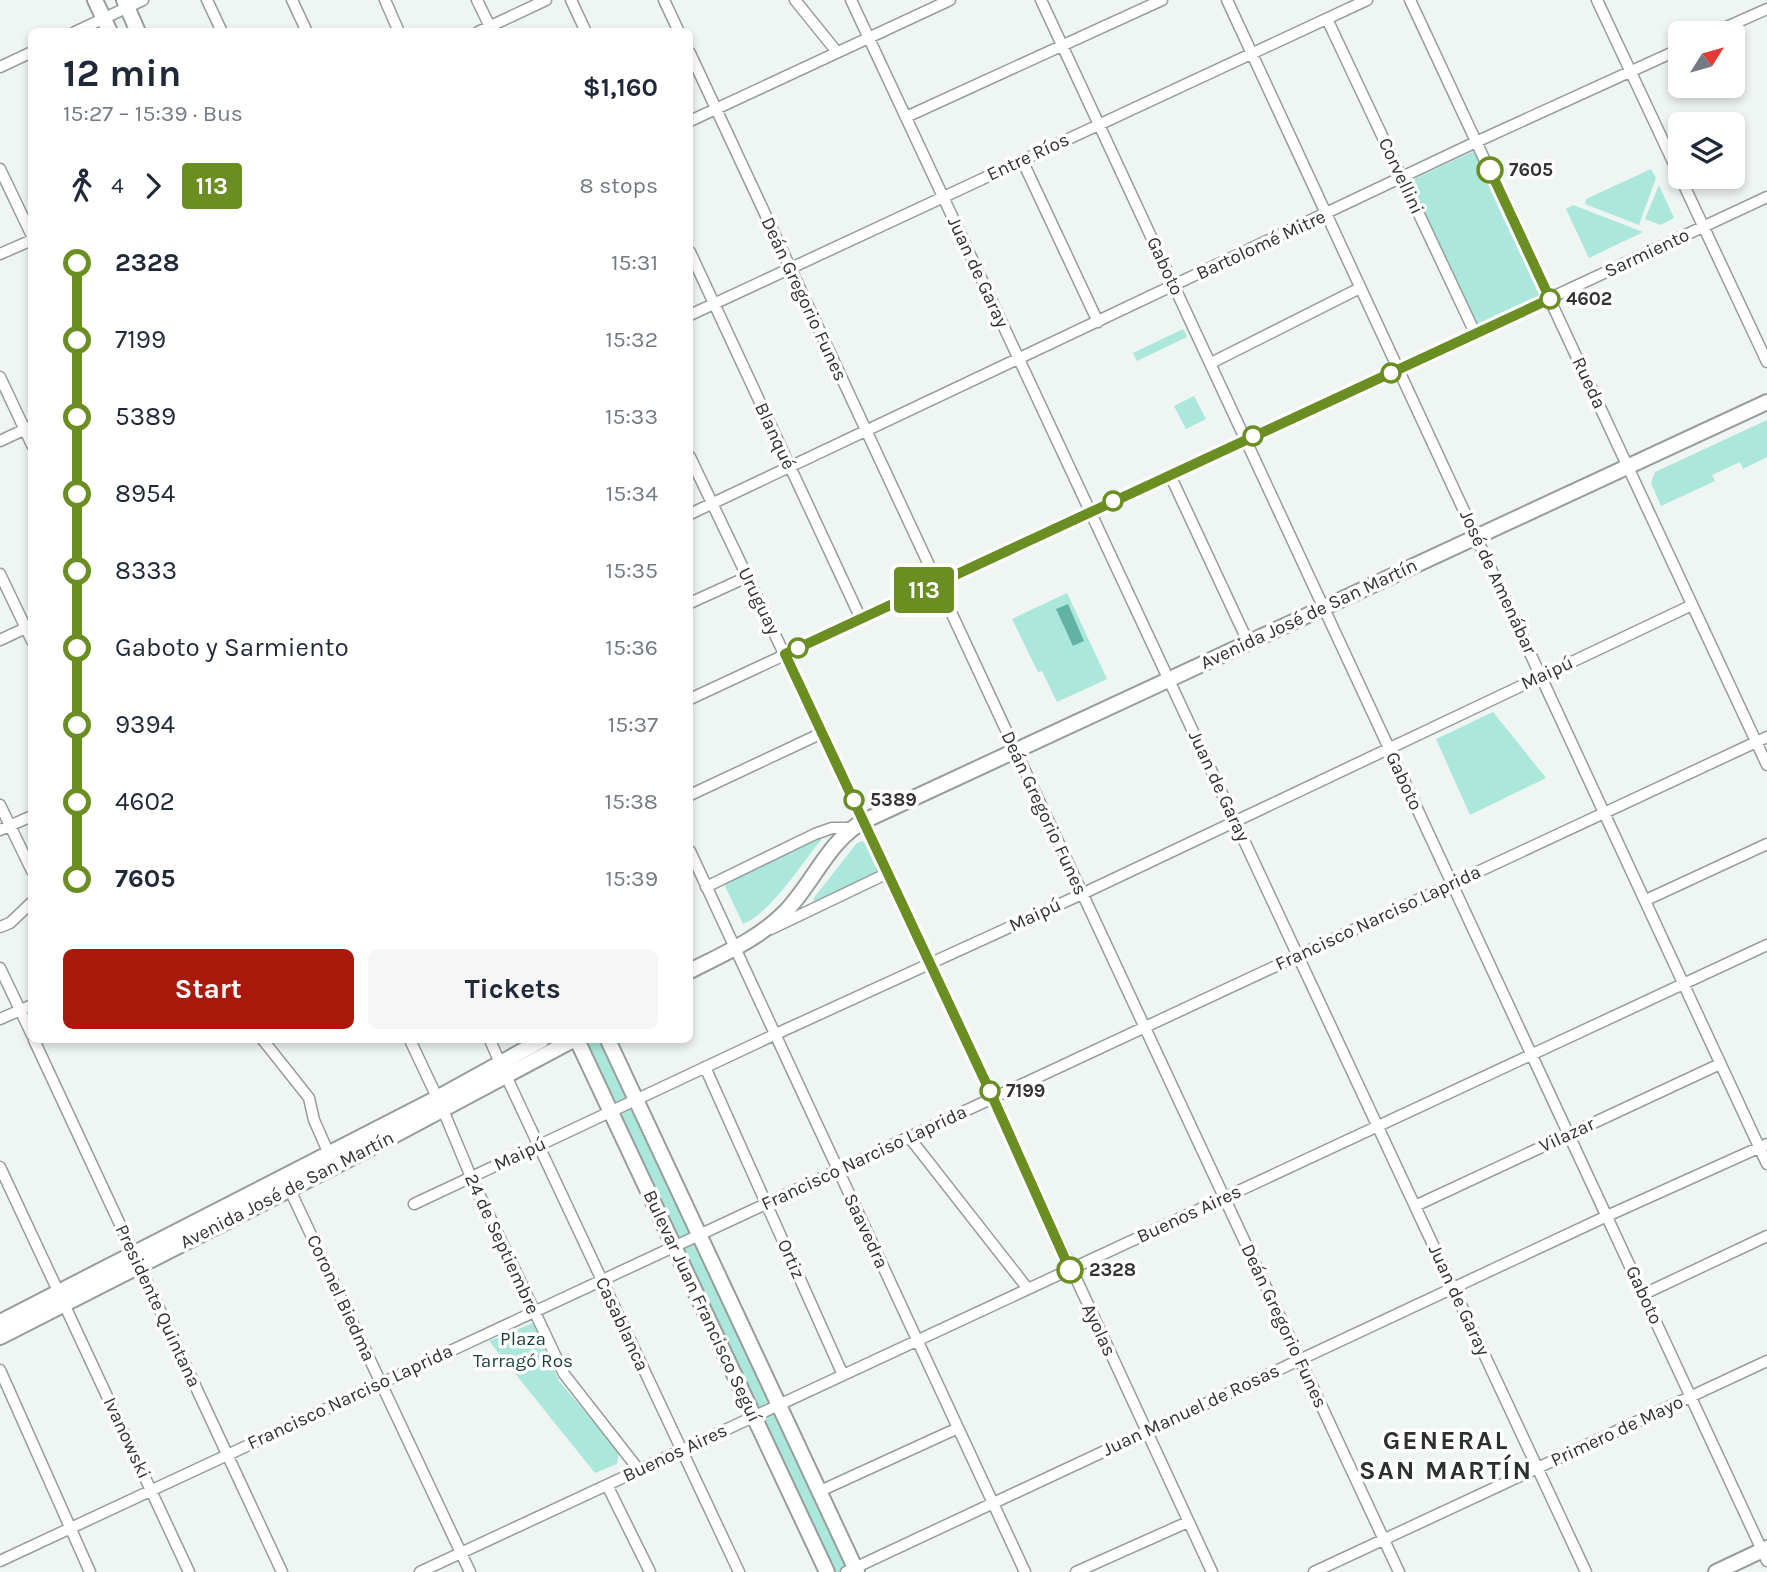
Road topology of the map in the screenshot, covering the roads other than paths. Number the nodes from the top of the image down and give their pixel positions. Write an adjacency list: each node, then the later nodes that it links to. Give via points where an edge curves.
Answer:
1 (95, 0): 23 (main road)
2 (143, 0): 19 (street)
3 (207, 0): 25 (street)
4 (292, 0): 26 (street)
5 (385, 0): 27 (street)
6 (477, 0): 28 (street)
7 (546, 0): 29 (street)
8 (571, 0): 30 (street)
9 (664, 0): 31 (street)
10 (794, 0): 34 (street)
11 (852, 0): 32 (street, Juan de Garay)
12 (950, 0): 32 (street)
13 (1041, 0): 33 (street, Gaboto)
14 (1162, 0): 33 (street)
15 (1227, 0): 37 (street, José de Amenábar)
16 (1367, 0): 21 (street, Entre Ríos)
17 (1410, 0): 45 (street, Rueda)
18 (1597, 0): 40 (street)
19 (125, 4): 23 (street); 24 (main road)
20 (1767, 9): 22 (street)
21 (1327, 19): 37 (street, Entre Ríos); 48 (street, Corvellini)
22 (1740, 21)
23 (107, 25)
24 (136, 28)
25 (220, 28)
26 (305, 28)
27 (397, 28)
28 (491, 28)
29 (493, 28)
30 (584, 28)
31 (677, 28)
32 (869, 38): 34 (street); 42 (street, Juan de Garay)
33 (1063, 47): 42 (street); 44 (street, Gaboto)
34 (837, 52): 41 (street)
35 (28, 54): 39 (street)
36 (1668, 54): 40 (street, Bartolomé Mitre)
37 (1252, 55): 44 (street, Entre Ríos); 51 (street, José de Amenábar)
38 (693, 60): 41 (street, Deán Gregorio Funes)
39 (0, 66)
40 (1631, 71): 45 (street, Bartolomé Mitre); 52 (street)
41 (715, 109): 43 (street); 57 (street, Deán Gregorio Funes)
42 (906, 117): 49 (street, Juan de Garay)
43 (693, 120)
44 (1099, 124): 46 (street, Entre Ríos); 58 (street, Gaboto)
45 (1476, 142): 48 (street, Bartolomé Mitre); 60 (street, Rueda)
46 (1022, 160): 49 (street, Entre Ríos); 63 (street)
47 (0, 169): 53 (street)
48 (1402, 178): 51 (street, Bartolomé Mitre); 64 (street, Corvellini)
49 (943, 197): 57 (street, Entre Ríos); 65 (street, Juan de Garay)
50 (1767, 197): 52 (street, Sarmiento)
51 (1326, 215): 58 (street, Bartolomé Mitre); 59 (street, José de Amenábar)
52 (1703, 227): 60 (street, Sarmiento); 66 (street)
53 (28, 229)
54 (28, 240): 55 (street)
55 (0, 254)
56 (693, 260): 61 (street, Blanqué)
57 (790, 268): 61 (street, Entre Ríos); 72 (street, Deán Gregorio Funes)
58 (1174, 286): 63 (street, Bartolomé Mitre); 67 (street, Gaboto)
59 (1360, 288): 67 (street); 68 (street, José de Amenábar)
60 (1550, 299): 64 (street, Sarmiento); 76 (street, Rueda)
61 (713, 304): 62 (street, Entre Ríos); 77 (street, Blanqué)
62 (693, 314)
63 (1098, 322): 65 (street, Bartolomé Mitre)
64 (1475, 333): 68 (street, Sarmiento)
65 (1019, 359): 72 (street, Bartolomé Mitre); 80 (street, Juan de Garay)
66 (1767, 362)
67 (1211, 363): 74 (street, Gaboto)
68 (1397, 370): 74 (street, Sarmiento); 82 (street, José de Amenábar)
69 (0, 377): 71 (street)
70 (1767, 402): 76 (main road, Avenida José de San Martín)
71 (28, 428): 73 (street)
72 (866, 431): 77 (street, Bartolomé Mitre); 85 (street, Deán Gregorio Funes)
73 (0, 440)
74 (1246, 440): 78 (street, Sarmiento); 88 (street, Gaboto)
75 (693, 464): 79 (street, Uruguay)
76 (1628, 466): 82 (main road, Avenida José de San Martín); 87 (street, Rueda)
77 (790, 467): 79 (street, Bartolomé Mitre); 89 (street, Blanqué)
78 (1170, 475): 80 (street, Sarmiento); 92 (street)
79 (711, 504): 81 (street, Bartolomé Mitre); 84 (street, Uruguay)
80 (1091, 512): 85 (street, Sarmiento); 95 (street, Juan de Garay)
81 (693, 513)
82 (1477, 536): 88 (main road, Avenida José de San Martín); 94 (street, José de Amenábar)
83 (0, 574): 90 (street)
84 (747, 577): 86 (street); 93 (street, Uruguay)
85 (937, 583): 89 (street, Sarmiento); 101 (street, Deán Gregorio Funes)
86 (693, 602)
87 (1692, 605): 94 (street, Maipú); 99 (street, Rueda)
88 (1324, 607): 92 (main road, Avenida José de San Martín); 100 (street, Gaboto)
89 (861, 619): 93 (street, Sarmiento)
90 (28, 627): 91 (street)
91 (0, 640)
92 (1248, 642): 95 (main road, Avenida José de San Martín)
93 (785, 654): 96 (street, Sarmiento); 97 (street, Uruguay)
94 (1542, 675): 100 (street, Maipú); 105 (street, José de Amenábar)
95 (1169, 678): 101 (main road, Avenida José de San Martín); 107 (street, Juan de Garay)
96 (693, 698)
97 (822, 733): 103 (street); 108 (street, Uruguay)
98 (1767, 737): 99 (street, Francisco Narciso Laprida)
99 (1756, 742): 102 (street, Rueda); 105 (street, Francisco Narciso Laprida)
100 (1389, 748): 107 (street, Maipú); 114 (street, Gaboto)
101 (1015, 750): 108 (main road, Avenida José de San Martín); 116 (street, Deán Gregorio Funes)
102 (1767, 765)
103 (693, 793)
104 (0, 805): 109 (street)
105 (1605, 811): 114 (street, Francisco Narciso Laprida); 117 (street, José de Amenábar)
106 (28, 818): 109 (street)
107 (1235, 820): 116 (street, Maipú); 123 (street, Juan de Garay)
108 (858, 824): 113 (street, Ayolas); 115 (street, Avenida José de San Martín, via 815,834); 120 (main road, Avenida José de San Martín, via 786,911)
109 (5, 828): 112 (street)
110 (1767, 844): 117 (street)
111 (693, 858): 115 (street, Saavedra)
112 (28, 865)
113 (888, 873): 120 (street, Avenida José de San Martín); 124 (street, Ayolas)
114 (1452, 884): 123 (street, Francisco Narciso Laprida); 142 (street, Gaboto)
115 (706, 887): 122 (street, Saavedra)
116 (1082, 894): 124 (street, Maipú); 132 (street, Deán Gregorio Funes)
117 (1646, 900): 127 (street, José de Amenábar)
118 (28, 906): 119 (street)
119 (0, 927)
120 (755, 936): 122 (main road, Avenida José de San Martín)
121 (1767, 945): 127 (street, Buenos Aires)
122 (735, 948): 126 (main road, Avenida José de San Martín); 133 (street, Saavedra)
123 (1297, 956): 132 (street, Francisco Narciso Laprida); 150 (street, Juan de Garay)
124 (930, 963): 133 (street, Maipú); 146 (street, Ayolas)
125 (0, 968): 129 (street, Presidente Quintana)
126 (693, 969)
127 (1684, 984): 142 (street, Buenos Aires); 143 (street, José de Amenábar)
128 (28, 1007): 129 (street)
129 (20, 1010): 130 (street); 131 (street, Presidente Quintana)
130 (0, 1019)
131 (28, 1027)
132 (1144, 1027): 146 (street, Francisco Narciso Laprida); 161 (street, Deán Gregorio Funes)
133 (776, 1034): 144 (street, Maipú); 158 (street, Saavedra)
134 (36, 1043): 169 (street, Presidente Quintana)
135 (265, 1043): 155 (street, via 309,1098)
136 (411, 1043): 148 (street, 24 de Septiembre)
137 (490, 1043): 145 (street, Casablanca)
138 (538, 1043): 145 (main road, Avenida José de San Martín)
139 (568, 1043): 145 (main road, Avenida José de San Martín)
140 (577, 1043): 149 (main road, Bulevar Juan Francisco Seguí)
141 (609, 1043): 147 (main road, Bulevar Juan Francisco Seguí)
142 (1532, 1055): 150 (street, Buenos Aires); 151 (street, Gaboto)
143 (1720, 1064): 151 (street, Vilazar); 154 (street, José de Amenábar)
144 (705, 1067): 147 (street, Maipú); 163 (street, Ortiz)
145 (503, 1069): 148 (main road, Avenida José de San Martín); 153 (street, Casablanca)
146 (993, 1098): 152 (street, Francisco Narciso Laprida); 170 (street, Ayolas)
147 (635, 1100): 149 (street, Maipú); 166 (main road, Bulevar Juan Francisco Seguí)
148 (440, 1104): 155 (main road, Avenida José de San Martín); 159 (street, 24 de Septiembre); 160 (main road, Avenida José de San Martín)
149 (611, 1111): 153 (street, Maipú); 168 (main road, Bulevar Juan Francisco Seguí)
150 (1378, 1126): 161 (street, Buenos Aires); 164 (street, Juan de Garay)
151 (1569, 1135): 164 (street, Vilazar); 165 (street, Gaboto)
152 (909, 1137): 158 (street, Francisco Narciso Laprida); 173 (street)
153 (539, 1145): 159 (street, Maipú); 171 (street, Casablanca)
154 (1763, 1146): 156 (street, José de Amenábar); 165 (street, Juan Manuel de Rosas)
155 (329, 1154): 160 (main road, Avenida José de San Martín)
156 (1767, 1164)
157 (0, 1167): 175 (street, Ivanowski)
158 (837, 1170): 163 (street, Francisco Narciso Laprida); 179 (street, Saavedra)
159 (471, 1177): 162 (street, Maipú); 176 (street, 24 de Septiembre)
160 (286, 1183): 169 (main road, Avenida José de San Martín); 184 (street, Coronel Biedma)
161 (1224, 1198): 170 (street, Buenos Aires); 180 (street, Deán Gregorio Funes)
162 (414, 1204)
163 (766, 1204): 166 (street, Francisco Narciso Laprida); 183 (street, Ortiz)
164 (1415, 1206): 172 (street, Juan de Garay)
165 (1607, 1216): 172 (street, Juan Manuel de Rosas); 174 (street, Gaboto)
166 (699, 1236): 168 (street, Francisco Narciso Laprida); 186 (main road, Bulevar Juan Francisco Seguí)
167 (1767, 1236): 174 (street)
168 (675, 1246): 171 (street, Francisco Narciso Laprida); 187 (main road, Bulevar Juan Francisco Seguí)
169 (136, 1259): 175 (main road, Avenida José de San Martín); 191 (street, Presidente Quintana)
170 (1070, 1270): 173 (street, Buenos Aires); 189 (street, Ayolas)
171 (602, 1280): 176 (street, Francisco Narciso Laprida); 190 (street, Casablanca)
172 (1453, 1288): 180 (street, Juan Manuel de Rosas); 192 (street, Juan de Garay)
173 (1028, 1289): 179 (street, Buenos Aires)
174 (1644, 1294): 185 (street, Gaboto)
175 (61, 1298): 177 (main road, Avenida José de San Martín); 178 (main road, Avenida José de San Martín); 195 (street, Ivanowski)
176 (533, 1311): 184 (street, Francisco Narciso Laprida); 193 (street, 24 de Septiembre, via 564,1374)
177 (0, 1322)
178 (0, 1337)
179 (917, 1341): 183 (street, Buenos Aires); 188 (street, Saavedra)
180 (1300, 1359): 189 (street, Juan Manuel de Rosas); 200 (street, Deán Gregorio Funes)
181 (1767, 1361): 185 (street, Primero de Mayo)
182 (0, 1370): 199 (street)
183 (843, 1375): 186 (street, Buenos Aires)
184 (381, 1381): 191 (street, Francisco Narciso Laprida); 201 (street, Coronel Biedma)
185 (1691, 1396): 192 (street, Primero de Mayo); 202 (street, Gaboto)
186 (778, 1405): 187 (street, Buenos Aires); 196 (main road, Bulevar Juan Francisco Seguí)
187 (753, 1417): 190 (street, Buenos Aires); 213 (main road, Bulevar Juan Francisco Seguí)
188 (958, 1428): 196 (street); 197 (street, Saavedra)
189 (1146, 1431): 197 (street, Juan Manuel de Rosas); 198 (street, Ayolas)
190 (682, 1450): 193 (street, Buenos Aires); 212 (street, Casablanca)
191 (227, 1455): 195 (street, Francisco Narciso Laprida); 208 (street, Presidente Quintana)
192 (1537, 1468): 200 (street, Primero de Mayo); 219 (street, Juan de Garay)
193 (639, 1470): 194 (street, Buenos Aires)
194 (607, 1485): 201 (street, Buenos Aires); 211 (street)
195 (151, 1490): 199 (street, Francisco Narciso Laprida); 207 (street, Ivanowski)
196 (818, 1492): 204 (main road, Bulevar Juan Francisco Seguí)
197 (993, 1503): 204 (street, Juan Manuel de Rosas); 214 (street, Saavedra)
198 (1188, 1522): 215 (street); 216 (street, Ayolas)
199 (70, 1529): 203 (street, Francisco Narciso Laprida); 206 (street)
200 (1384, 1539): 217 (street, Primero de Mayo); 218 (street, Deán Gregorio Funes)
201 (461, 1553): 209 (street, Buenos Aires); 210 (street, Coronel Biedma)
202 (1765, 1553): 220 (main road)
203 (0, 1563): 205 (street)
204 (852, 1571)
205 (3, 1572)
206 (90, 1572)
207 (190, 1572)
208 (282, 1572)
209 (420, 1572)
210 (470, 1572)
211 (650, 1572)
212 (739, 1572)
213 (827, 1572)
214 (1025, 1572)
215 (1076, 1572)
216 (1212, 1572)
217 (1314, 1572)
218 (1399, 1572)
219 (1586, 1572)
220 (1716, 1572)

